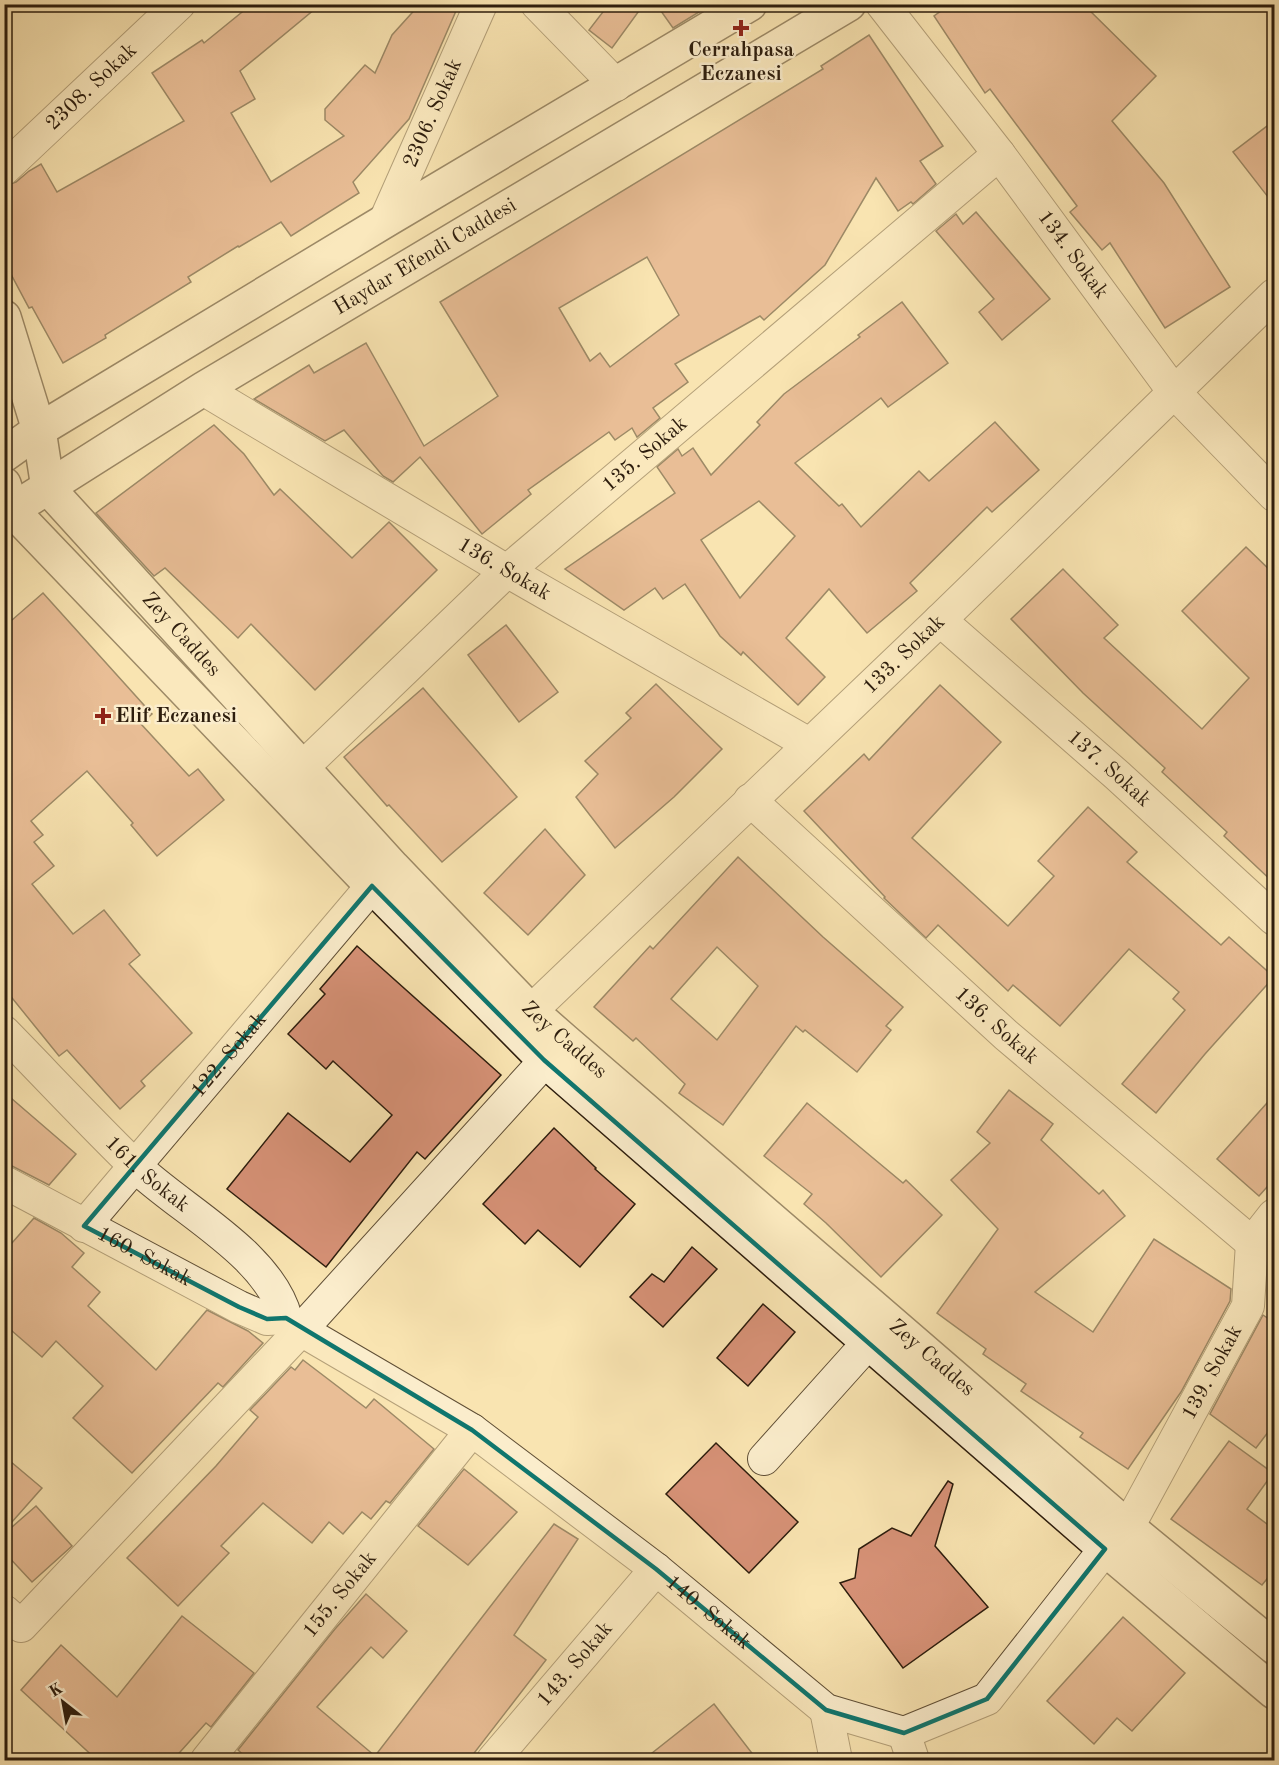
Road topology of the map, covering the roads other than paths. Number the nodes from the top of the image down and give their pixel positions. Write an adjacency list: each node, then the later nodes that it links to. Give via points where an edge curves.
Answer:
1 (179, 4): 9 (street, 2308. Sokak)
2 (481, 4): 10 (street, 2306. Sokak)
3 (537, 4): 7 (street)
4 (750, 4): 7 (main road)
5 (849, 4): 13 (main road, Haydar Efendi Caddesi)
6 (882, 4): 8 (street, 134. Sokak)
7 (616, 85): 10 (main road)
8 (999, 154): 14 (street, 134. Sokak); 20 (street, 135. Sokak)
9 (4, 169)
10 (385, 221): 15 (main road)
11 (1275, 295): 14 (street, 133. Sokak)
12 (4, 317): 15 (main road)
13 (203, 389): 17 (main road, Haydar Efendi Caddesi); 20 (street, 136. Sokak)
14 (1174, 392): 18 (street, 134. Sokak); 21 (street, 133. Sokak)
15 (39, 430): 16 (main road); 17 (main road)
16 (4, 455)
17 (48, 488): 19 (main road, Haydar Efendi Caddesi); 23 (main road, Zey Caddes)
18 (1275, 495)
19 (7, 503): 25 (main road, Zey Caddes)
20 (507, 571): 22 (street, 136. Sokak); 23 (street, 135. Sokak)
21 (940, 620): 22 (street, 133. Sokak); 26 (street, 137. Sokak)
22 (809, 744): 24 (street, 133. Sokak)
23 (302, 768): 27 (main road, Zey Caddes)
24 (750, 801): 27 (street, 133. Sokak); 34 (street, 136. Sokak, via 1006,1035)
25 (372, 886): 29 (main road, Zey Caddes); 30 (street, 122. Sokak)
26 (1275, 919)
27 (531, 1011): 29 (main road, Zey Caddes)
28 (4, 1032): 30 (street, 161. Sokak)
29 (554, 1050): 35 (street); 36 (main road, Zey Caddes); 39 (main road, Zey Caddes)
30 (135, 1166): 33 (street, 122. Sokak); 35 (street, 161. Sokak, via 240,1251 267,1278)
31 (4, 1182): 33 (street, 160. Sokak)
32 (1275, 1215): 34 (street)
33 (84, 1226): 35 (street, 160. Sokak, via 239,1307 267,1319)
34 (1252, 1243): 39 (street, 139. Sokak, via 1248,1306)
35 (294, 1324): 37 (street, 140. Sokak); 42 (street)
36 (868, 1343): 38 (street); 40 (main road, Zey Caddes)
37 (472, 1430): 41 (street, 140. Sokak); 47 (street, 155. Sokak)
38 (764, 1459)
39 (1128, 1527): 43 (main road, Zey Caddes)
40 (1105, 1549): 44 (main road, Zey Caddes); 46 (street, 140. Sokak, via 987,1699)
41 (656, 1569): 45 (street, 140. Sokak); 48 (street, 143. Sokak)
42 (10, 1628)
43 (1275, 1647)
44 (1275, 1692)
45 (826, 1710): 46 (street, 140. Sokak); 49 (street)
46 (909, 1747)
47 (207, 1761)
48 (493, 1761)
49 (836, 1761)

